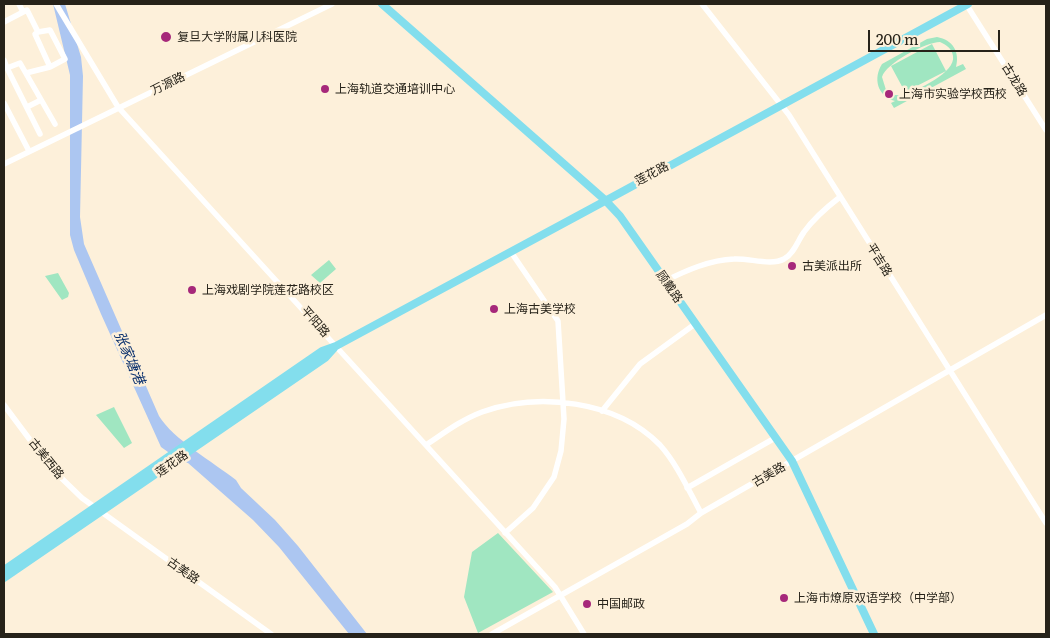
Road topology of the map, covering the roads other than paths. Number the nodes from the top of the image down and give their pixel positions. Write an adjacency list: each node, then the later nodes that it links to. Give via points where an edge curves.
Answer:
1 (19, 4): 7 (street)
2 (56, 4): 18 (street, 平阳路)
3 (332, 4): 18 (street, 万源路)
4 (382, 4): 25 (main road, 顾戴路)
5 (702, 4): 16 (street, 平吉路)
6 (967, 4): 16 (main road, 莲花路); 20 (street, 古龙路)
7 (23, 12): 8 (street); 9 (street, via 27,10)
8 (4, 22)
9 (38, 32): 11 (street, via 35,34); 11 (street, via 50,30 64,59)
10 (4, 60): 12 (street)
11 (50, 67): 13 (street)
12 (7, 68): 13 (street, via 20,63); 17 (street)
13 (26, 73): 14 (street)
14 (41, 100): 17 (street); 19 (street)
15 (4, 103): 22 (street)
16 (781, 104): 24 (street, 平吉路); 25 (main road, 莲花路)
17 (26, 107): 21 (street)
18 (118, 108): 22 (street, 万源路); 30 (street, 平阳路)
19 (55, 124)
20 (1046, 130)
21 (40, 134)
22 (29, 151): 23 (street, 万源路)
23 (4, 164)
24 (840, 197): 27 (street, via 813,221 783,260 717,261); 31 (street, 平吉路)
25 (604, 200): 26 (main road, 莲花路); 27 (main road, 顾戴路, via 620,216)
26 (511, 252): 30 (main road, 莲花路); 32 (street, via 558,321)
27 (665, 281): 29 (main road, 顾戴路)
28 (1046, 315): 31 (street, 古美路)
29 (695, 324): 34 (street, via 640,364); 35 (main road, 顾戴路)
30 (336, 346): 36 (main road, 莲花路, via 325,358); 37 (street, 平阳路)
31 (949, 371): 38 (street, 古美路); 43 (street, 平吉路)
32 (563, 401): 34 (street); 37 (street, via 526,402 480,413); 44 (street, via 564,436 554,477 533,508)
33 (4, 405): 40 (street, 古美西路, via 51,468)
34 (602, 411): 39 (street, via 652,439 665,452)
35 (775, 438): 38 (main road, 顾戴路); 39 (street)
36 (192, 445): 40 (main road, 莲花路, via 170,456); 41 (main road, 莲花路, via 178,460)
37 (426, 446): 44 (street, 平阳路)
38 (792, 461): 42 (street, 古美路); 51 (main road, 顾戴路)
39 (687, 488): 42 (street)
40 (95, 507): 41 (street, 古美路); 45 (main road, 莲花路)
41 (102, 513): 46 (main road, 莲花路); 48 (street, 古美路)
42 (702, 514): 47 (street, 古美路)
43 (1046, 522)
44 (505, 533): 47 (street, 平阳路)
45 (4, 570)
46 (4, 578)
47 (561, 595): 49 (street, 古美路); 50 (street, 平阳路)
48 (271, 634)
49 (492, 634)
50 (584, 634)
51 (874, 634)

